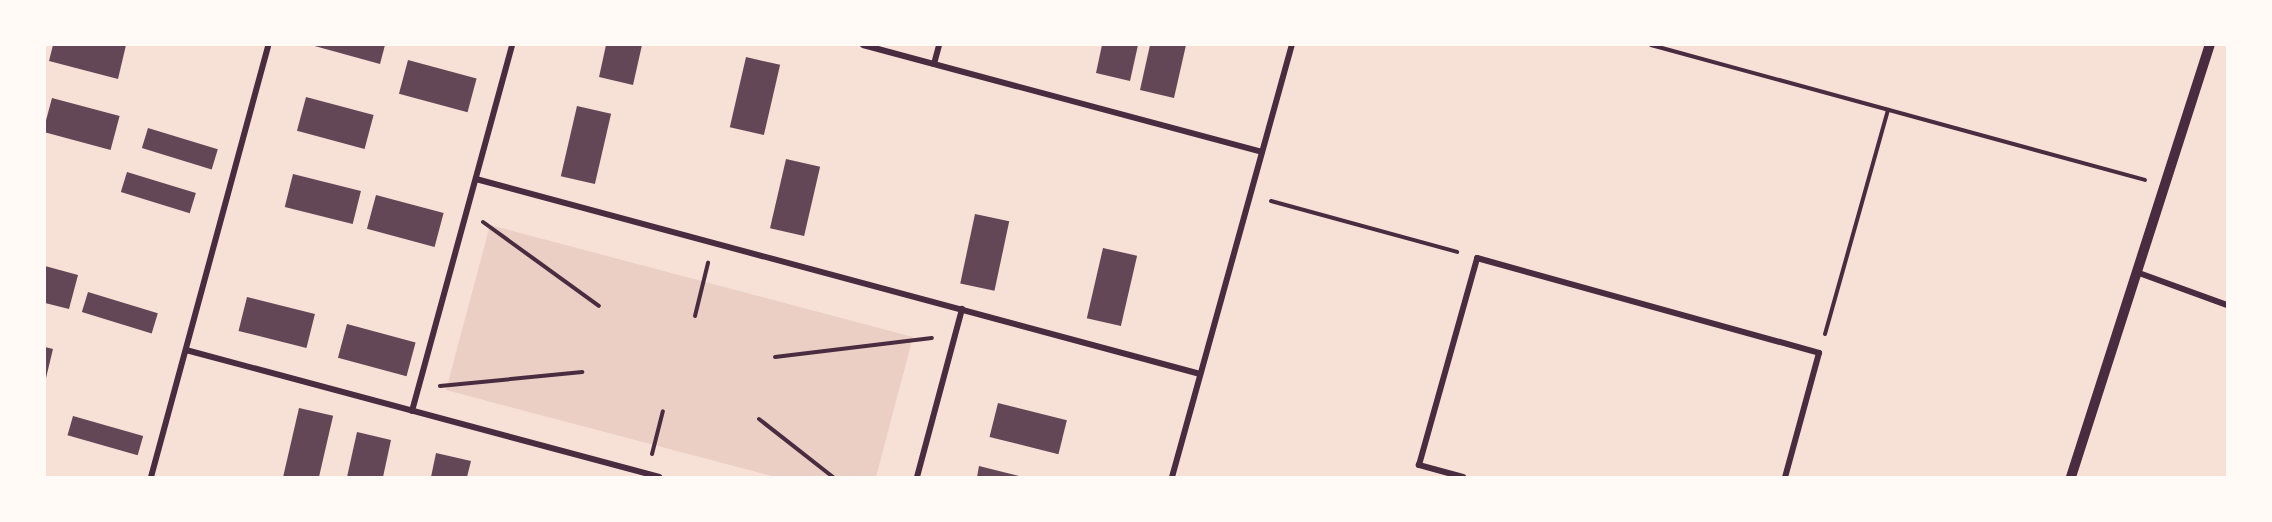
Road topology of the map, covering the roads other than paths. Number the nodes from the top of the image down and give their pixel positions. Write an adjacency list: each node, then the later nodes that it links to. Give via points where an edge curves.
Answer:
1 (268, 45): 13 (street)
2 (512, 45): 9 (street)
3 (863, 45): 7 (street)
4 (939, 45): 7 (street)
5 (1292, 45): 8 (street)
6 (2210, 45): 10 (street)
7 (934, 64): 8 (street)
8 (1262, 152): 14 (street)
9 (476, 179): 12 (street); 15 (street)
10 (2139, 273): 11 (street); 22 (street)
11 (2227, 305)
12 (962, 309): 14 (street); 18 (street)
13 (186, 350): 15 (street); 16 (street)
14 (1200, 374): 19 (street)
15 (412, 411): 17 (street)
16 (151, 477)
17 (659, 477)
18 (917, 477)
19 (1172, 477)
20 (1463, 477): 21 (street, via 1419,465 1477,258 1819,353)
21 (1785, 477)
22 (2071, 477)

